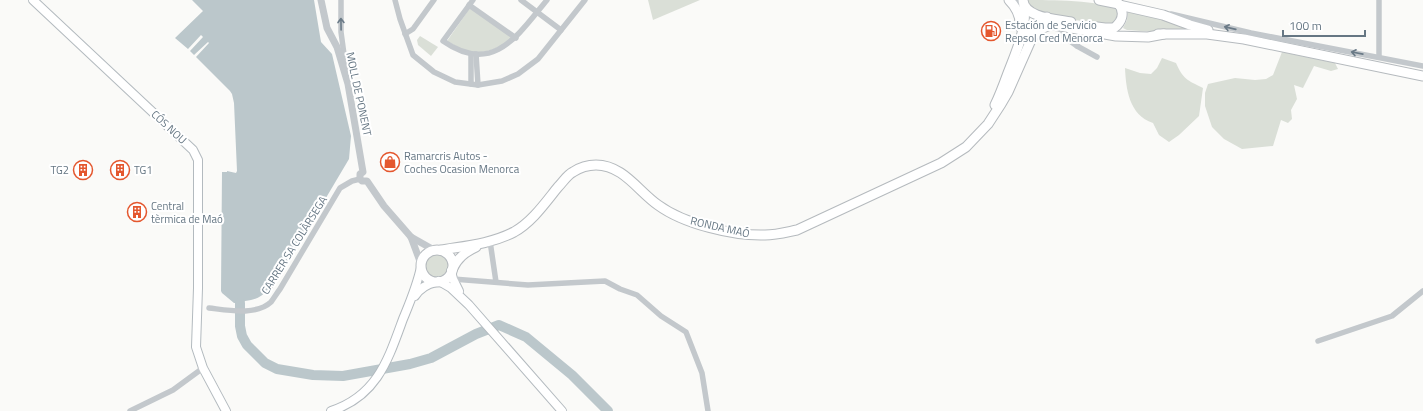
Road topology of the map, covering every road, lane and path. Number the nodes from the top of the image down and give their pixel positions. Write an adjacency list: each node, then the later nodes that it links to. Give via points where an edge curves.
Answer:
1 (321, 0): 35 (street, MOLL DE PONENT, via 327,28 337,47)
2 (341, 0): 35 (street, one-way to 2, via 341,32)
3 (395, 0): 23 (street)
4 (434, 0): 23 (street, via 413,29)
5 (473, 0): 16 (street)
6 (521, 0): 18 (street)
7 (547, 0): 18 (street)
8 (585, 0): 21 (street)
9 (1008, 0): 29 (main road, via 1016,8 1020,18)
10 (1015, 0): 15 (street)
11 (1099, 0): 14 (main road)
12 (1379, 0): 32 (street)
13 (36, 2): 53 (main road, CÓS NOU, via 196,155 196,347)
14 (1119, 3): 17 (main road); 20 (main road, via 1122,10 1121,21 1114,28)
15 (1024, 4): 19 (main road, via 1032,13); 29 (main road, via 1025,20)
16 (469, 6): 26 (street); 30 (street, via 443,42 461,52)
17 (1141, 10): 27 (main road); 32 (street, one-way to 17)
18 (538, 12): 21 (street); 26 (street)
19 (1047, 17): 20 (main road); 38 (main road, via 1040,20 1028,35)
20 (1105, 28): 25 (main road, via 1137,34)
21 (561, 30): 37 (street, via 538,59 518,74)
22 (1080, 30): 25 (main road, via 1116,36 1144,37); 28 (street); 38 (main road, via 1050,25 1037,31 1028,45 1008,92)
23 (405, 34): 36 (street, via 413,55 434,72 455,82)
24 (1060, 34): 28 (street)
25 (1164, 34): 27 (main road, via 1207,34)
26 (516, 38): 30 (street, via 495,51)
27 (1244, 39): 34 (main road)
28 (1076, 46): 31 (street)
29 (1016, 53): 39 (main road, RONDA MAÓ, via 997,102)
30 (473, 54): 36 (street); 37 (street)
31 (1097, 57)
32 (1379, 57): 33 (street)
33 (1423, 66)
34 (1423, 76)
35 (348, 84): 40 (street, MOLL DE PONENT)
36 (471, 84): 37 (street)
37 (478, 85)
38 (993, 116): 39 (main road, RONDA MAÓ)
39 (977, 136): 42 (main road, RONDA MAÓ, via 966,147 941,163 791,232 772,235 749,234 718,229 692,221 659,207 620,172 596,165 573,172 525,224 514,232)
40 (363, 177): 41 (street, MOLL DE PONENT); 51 (street, CARRER SA COLÀRSEGA, via 340,188 271,302 249,310)
41 (411, 237): 43 (street, MOLL DE PONENT); 44 (street, MOLL DE PONENT)
42 (487, 242): 43 (main road, RONDA MAÓ); 45 (main road, RONDA MAÓ, via 460,256); 47 (street)
43 (437, 250): 44 (main road, via 430,251 424,256); 45 (main road, via 449,256)
44 (421, 266): 46 (main road, via 424,276 432,281); 49 (main road)
45 (452, 273): 46 (main road); 47 (street); 50 (main road)
46 (438, 281): 49 (main road, via 422,288); 50 (main road, via 451,288)
47 (496, 282): 58 (street, via 528,286 605,281 637,295 661,316 686,332 702,373)
48 (1423, 291): 52 (street, via 1392,316)
49 (410, 303): 56 (main road, via 389,357 376,380 354,401)
50 (469, 305): 57 (main road)
51 (211, 309)
52 (1318, 341)
53 (203, 368): 54 (street, via 173,390); 55 (main road, CÓS NOU)
54 (130, 411)
55 (226, 411)
56 (331, 411)
57 (562, 411)
58 (708, 411)

